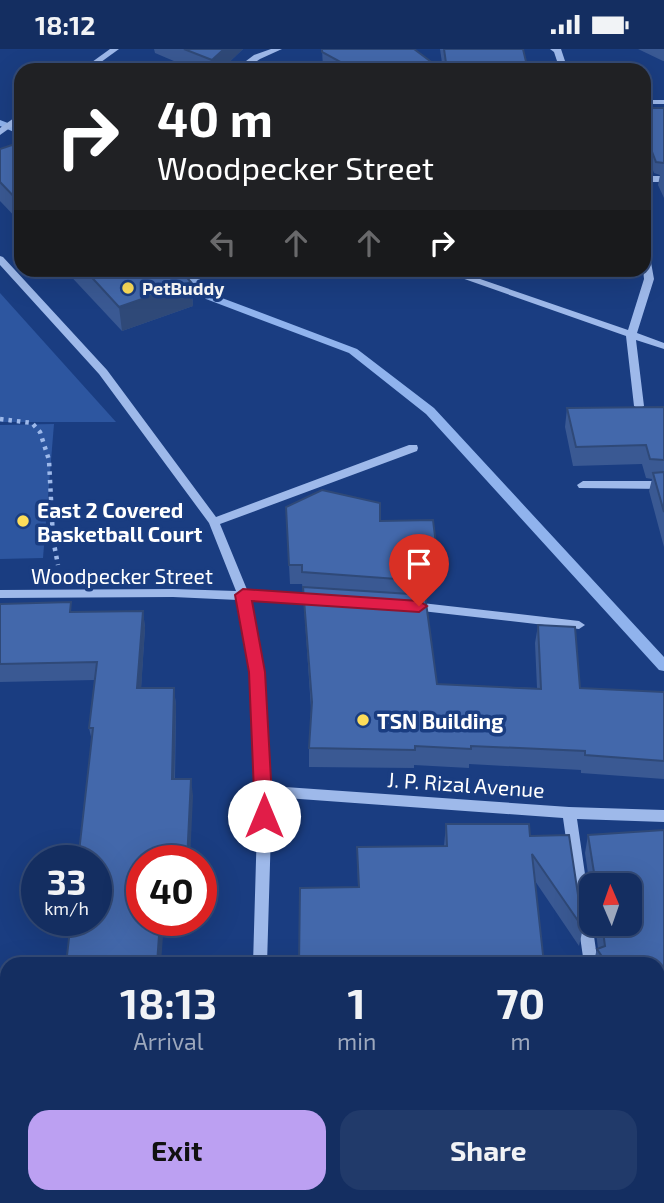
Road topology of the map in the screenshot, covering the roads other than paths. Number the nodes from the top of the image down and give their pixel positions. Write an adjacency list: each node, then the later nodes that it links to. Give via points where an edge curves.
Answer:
1 (115, 49): 3 (street)
2 (278, 49): 4 (street)
3 (95, 63)
4 (248, 63)
5 (14, 121): 6 (street)
6 (0, 132)
7 (0, 259): 8 (street)
8 (14, 274)
9 (16, 277): 18 (street, via 103,372)
10 (462, 277): 12 (street)
11 (649, 277): 12 (street)
12 (631, 337): 13 (street); 14 (street)
13 (664, 346)
14 (639, 405)
15 (413, 448): 18 (street)
16 (583, 485): 17 (street)
17 (664, 485)
18 (214, 522): 20 (street)
19 (0, 594): 20 (street, Woodpecker Street)
20 (243, 595): 21 (street, Woodpecker Street); 24 (street, via 257,672)
21 (338, 600)
22 (406, 605): 23 (street)
23 (579, 625)
24 (265, 791): 25 (street, J. P. Rizal Avenue); 27 (street)
25 (569, 813): 26 (street, J. P. Rizal Avenue); 28 (street)
26 (664, 815)
27 (260, 957)
28 (590, 957)

